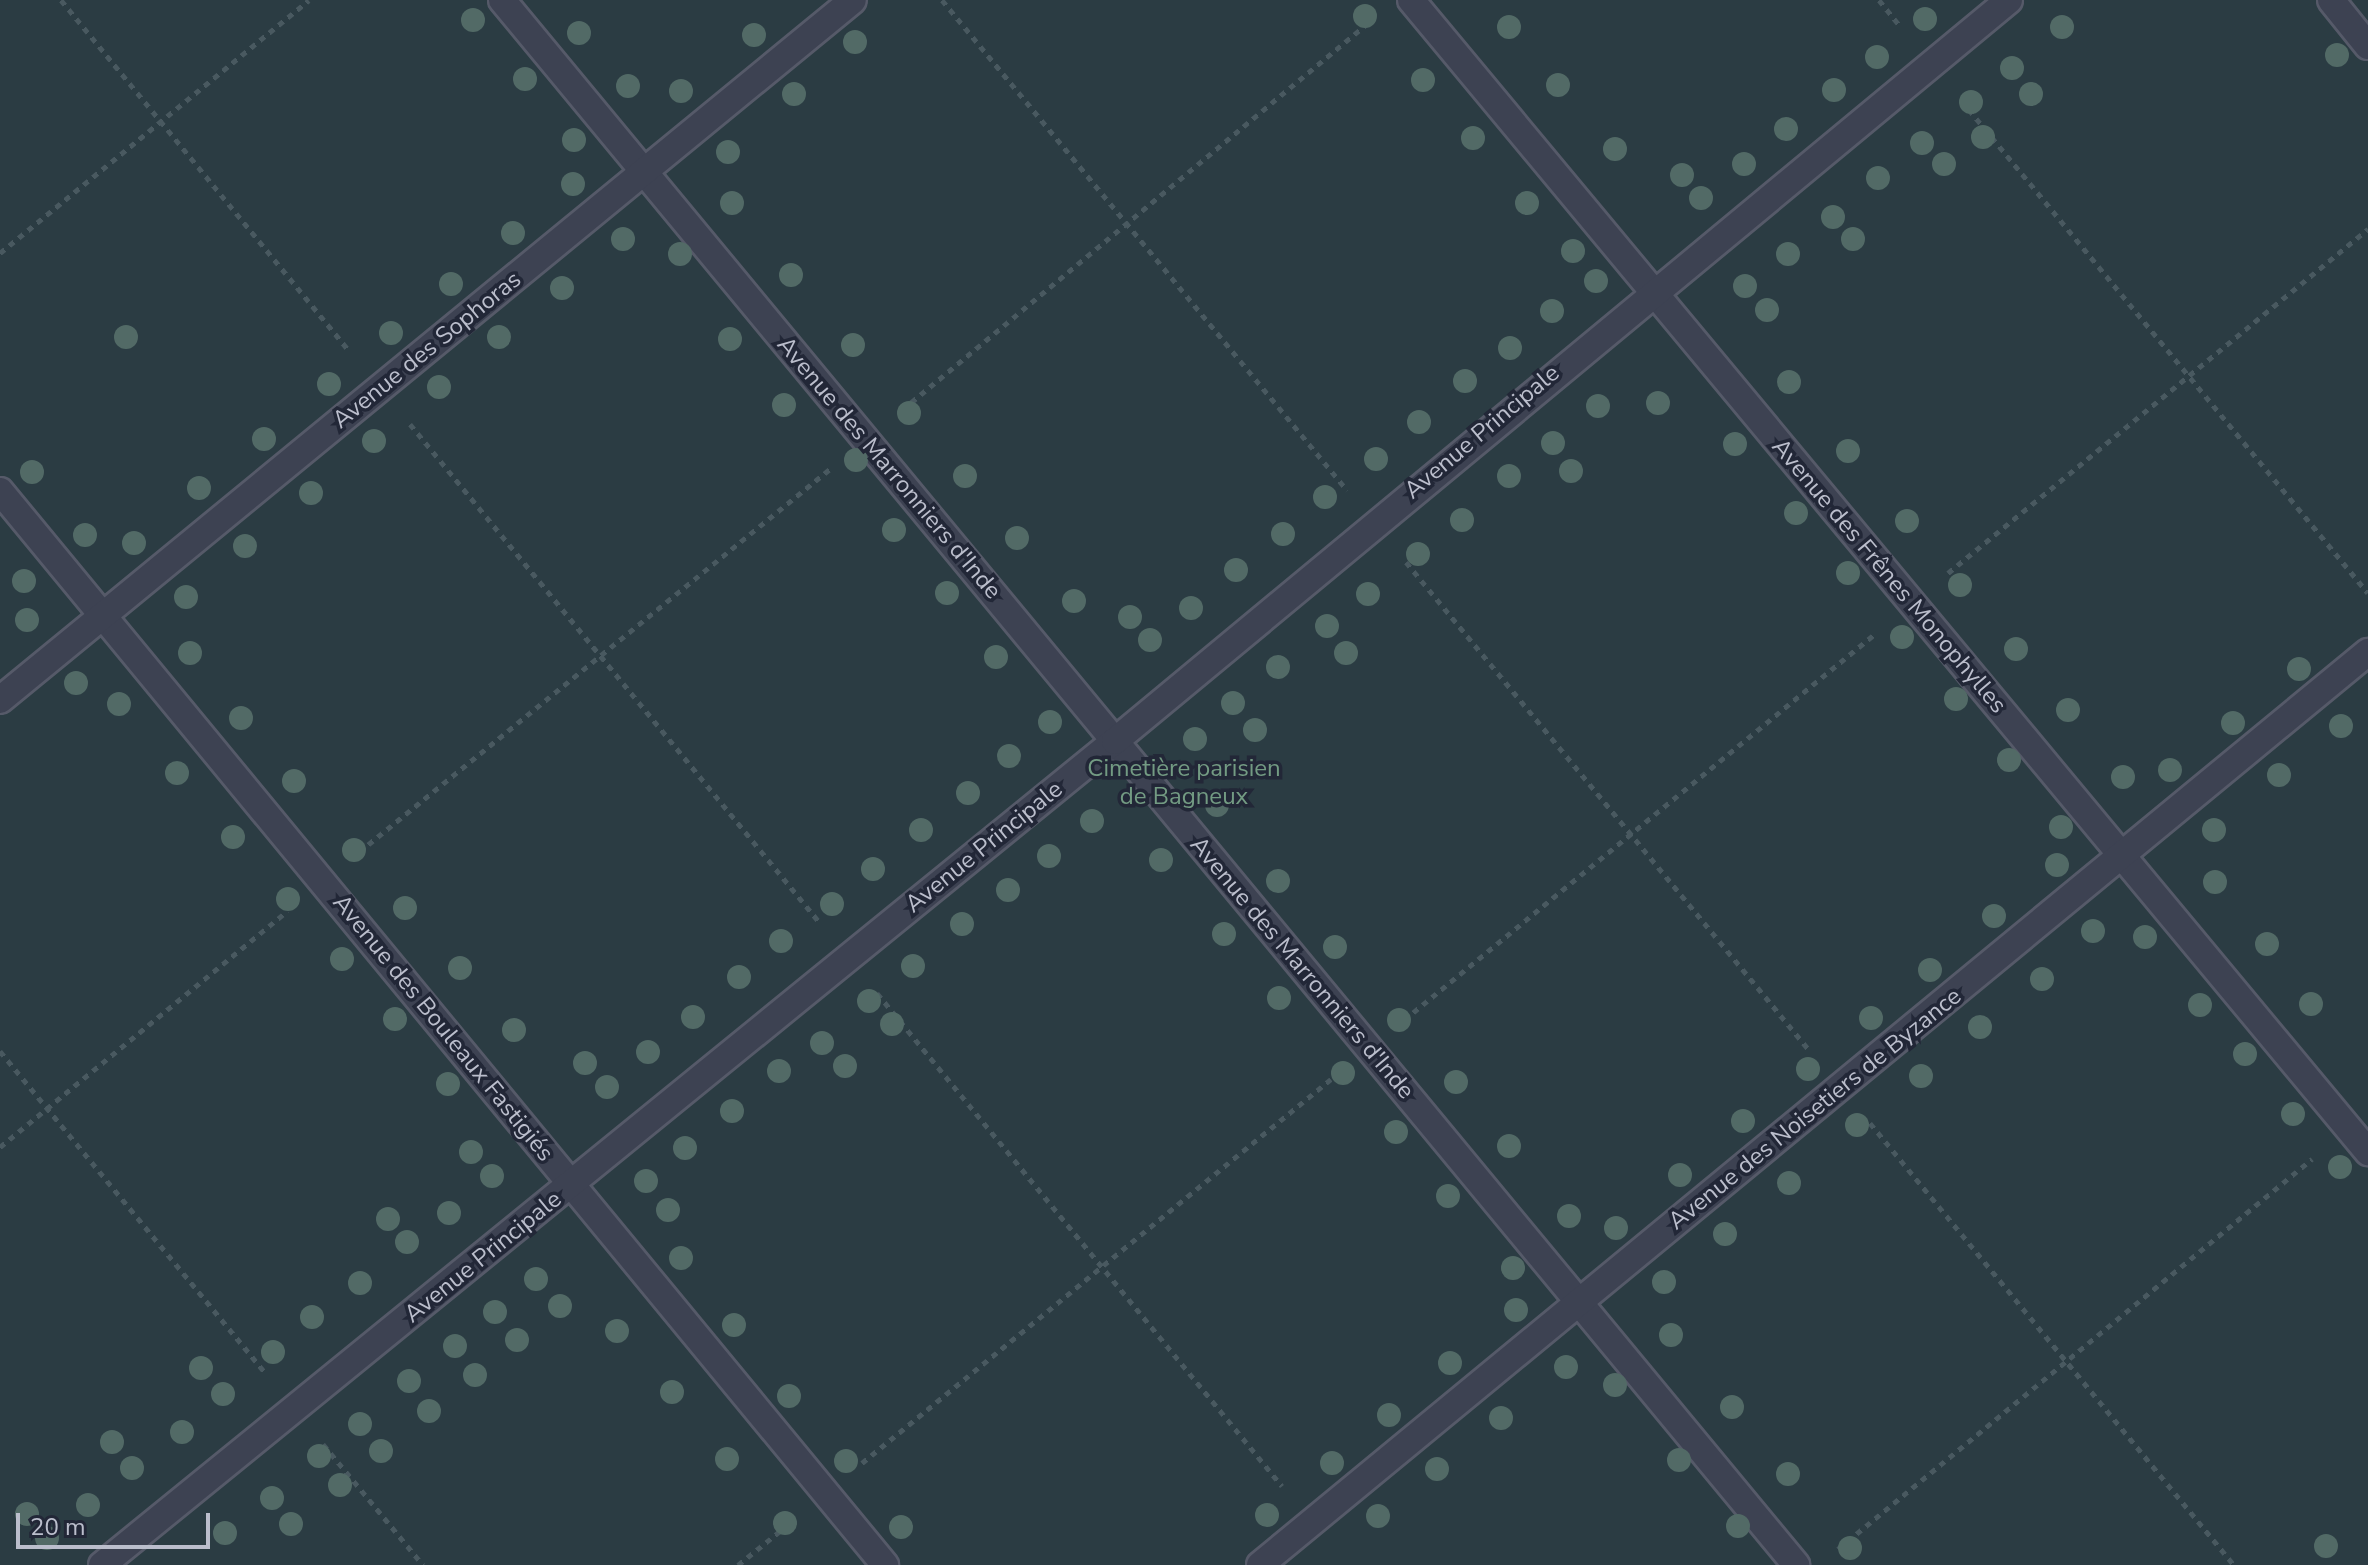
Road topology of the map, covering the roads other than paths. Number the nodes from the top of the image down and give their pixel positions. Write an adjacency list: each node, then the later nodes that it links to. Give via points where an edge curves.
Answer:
1 (502, 0): 7 (lane, Avenue des Marronniers d'Inde)
2 (853, 0): 7 (lane, Avenue des Sophoras)
3 (1411, 0): 8 (lane, Avenue des Frênes Monophylles)
4 (2009, 0): 8 (lane, Avenue Principale)
5 (2331, 0): 6 (lane)
6 (2368, 46)
7 (645, 172): 10 (lane, Avenue des Sophoras); 13 (lane, Avenue des Marronniers d'Inde)
8 (1653, 291): 13 (lane, Avenue Principale); 14 (lane, Avenue des Frênes Monophylles)
9 (0, 491): 10 (lane, Avenue des Bouleaux Fastigiés)
10 (103, 616): 12 (lane, Avenue des Sophoras); 16 (lane, Avenue des Bouleaux Fastigiés)
11 (2368, 652): 14 (lane, Avenue des Noisetiers de Byzance)
12 (0, 700)
13 (1115, 741): 16 (lane, Avenue Principale); 17 (lane, Avenue des Marronniers d'Inde)
14 (2123, 857): 15 (lane, Avenue des Frênes Monophylles); 17 (lane, Avenue des Noisetiers de Byzance)
15 (2368, 1152)
16 (572, 1184): 18 (lane, Avenue Principale); 19 (lane, Avenue des Bouleaux Fastigiés)
17 (1580, 1303): 20 (lane, Avenue des Noisetiers de Byzance); 21 (lane, Avenue des Marronniers d'Inde)
18 (102, 1565)
19 (885, 1565)
20 (1260, 1565)
21 (1796, 1565)

